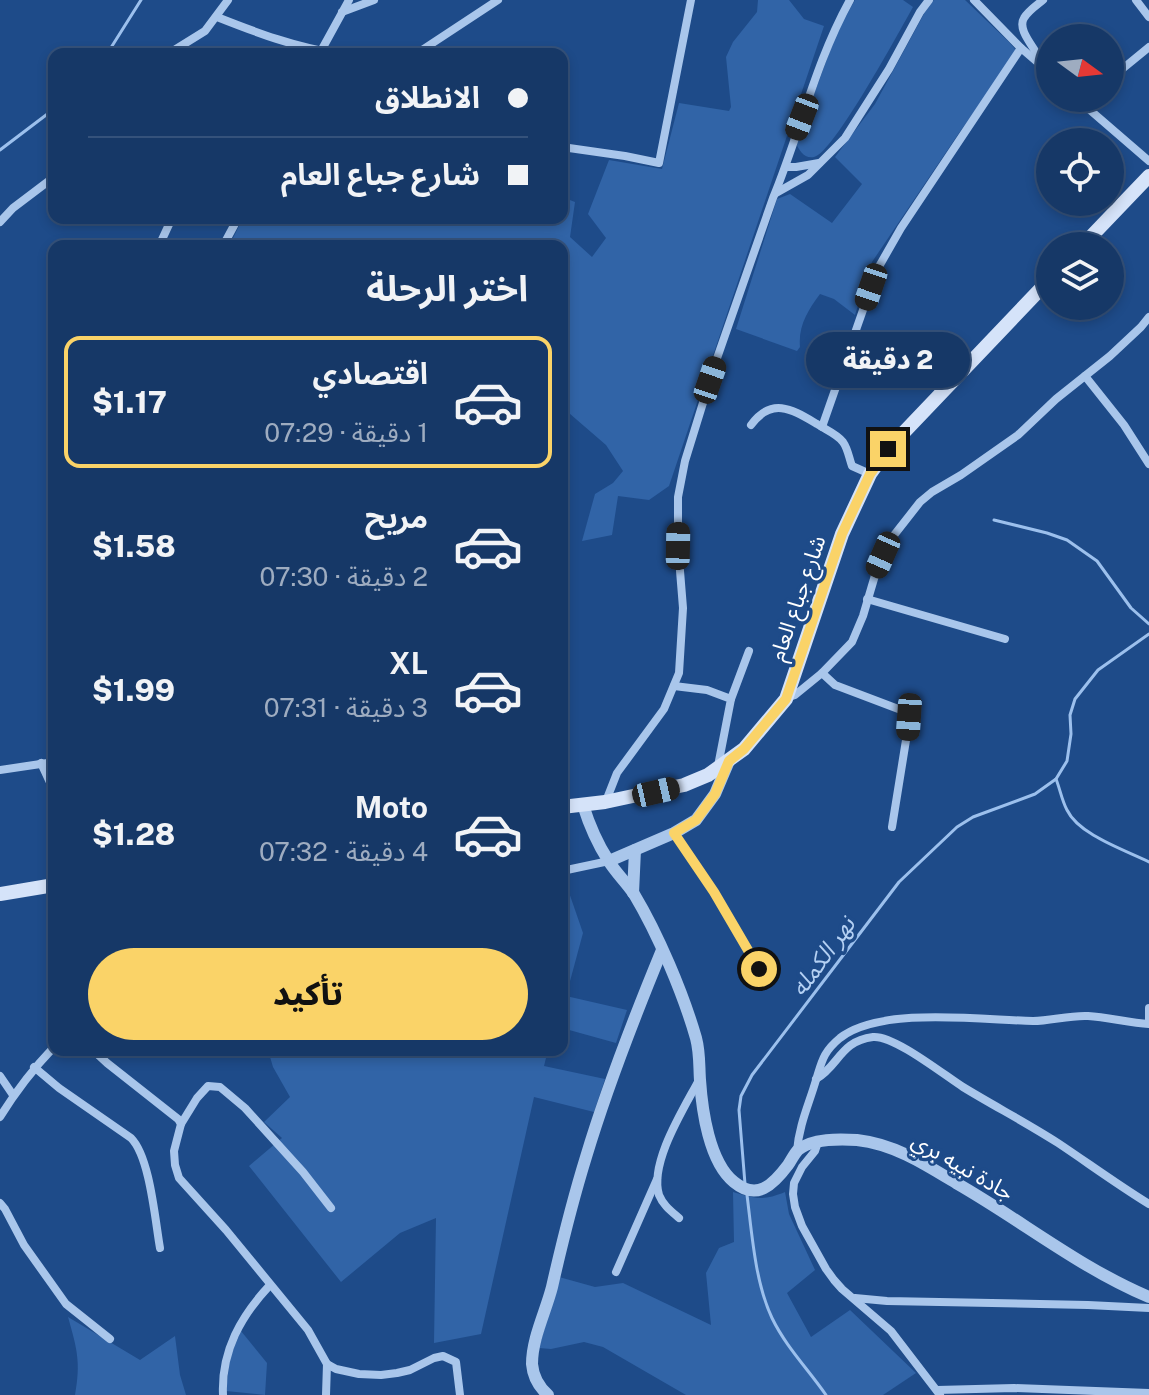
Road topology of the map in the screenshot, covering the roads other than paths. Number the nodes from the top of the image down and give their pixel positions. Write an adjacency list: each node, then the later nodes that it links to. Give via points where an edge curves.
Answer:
1 (228, 0): 12 (street)
2 (349, 0): 11 (street)
3 (374, 0): 11 (street)
4 (498, 0): 18 (street)
5 (691, 0): 24 (street, via 659,163)
6 (850, 0): 25 (street)
7 (929, 0): 27 (street, via 845,138)
8 (974, 0): 19 (street)
9 (1043, 0): 20 (street, via 1022,24)
10 (1136, 0): 13 (street)
11 (342, 12): 17 (street)
12 (217, 17): 15 (street); 16 (street)
13 (1149, 17)
14 (1149, 47): 22 (street)
15 (178, 48)
16 (308, 48)
17 (323, 48)
18 (425, 48)
19 (1021, 48): 21 (street); 40 (street, via 877,270)
20 (1036, 51)
21 (1036, 60)
22 (1124, 68)
23 (1095, 112): 26 (street)
24 (568, 148)
25 (790, 150): 28 (street); 29 (street)
26 (1149, 161)
27 (819, 163): 28 (street); 31 (street)
28 (805, 166): 29 (street)
29 (786, 167): 31 (street, via 789,175); 33 (street)
30 (1149, 176): 35 (main road)
31 (800, 179): 33 (street)
32 (48, 182): 34 (street)
33 (775, 194): 47 (street, via 685,461 678,497 682,634)
34 (0, 222)
35 (1095, 232)
36 (1036, 294): 42 (main road, شارع جباع العام)
37 (1149, 317): 38 (street)
38 (1085, 376): 41 (street); 43 (street, via 1018,435 920,502 891,539)
39 (751, 425): 40 (street, via 781,407)
40 (822, 427): 42 (street, via 845,445 852,466)
41 (1149, 464)
42 (870, 474): 49 (main road, شارع جباع العام, via 842,534)
43 (867, 599): 44 (street); 46 (street, via 852,642)
44 (1005, 639)
45 (749, 651): 48 (street)
46 (822, 673): 49 (street); 58 (street, via 835,685 909,717)
47 (674, 686): 48 (street); 55 (street, via 658,718 617,773)
48 (731, 699): 52 (street)
49 (786, 699): 52 (main road, شارع جباع العام, via 744,749)
50 (48, 762): 51 (street)
51 (41, 763): 53 (street); 54 (street)
52 (723, 765): 55 (main road, شارع جباع العام, via 684,785); 59 (street, via 715,794 696,820)
53 (0, 770)
54 (48, 778)
55 (605, 802): 56 (main road, شارع جباع العام)
56 (583, 805): 57 (main road, شارع جباع العام); 61 (street)
57 (568, 806)
58 (892, 827)
59 (674, 833): 60 (street); 67 (street)
60 (635, 850): 61 (street); 64 (street)
61 (609, 861): 62 (street); 64 (street)
62 (568, 870)
63 (48, 886): 65 (main road)
64 (633, 893): 66 (street)
65 (0, 894)
66 (662, 950): 74 (street, via 697,1041); 101 (street, via 600,1111 535,1344 533,1372)
67 (759, 969)
68 (1149, 1008): 69 (street)
69 (1149, 1024): 75 (street, via 1077,1015 1038,1021 899,1019 852,1030 828,1050)
70 (48, 1053): 72 (street)
71 (99, 1056): 78 (street)
72 (34, 1067): 76 (street); 86 (street, via 138,1145)
73 (0, 1076): 76 (street)
74 (700, 1077): 80 (street, via 717,1160 731,1179 750,1190 769,1187); 81 (street)
75 (816, 1079): 80 (street); 83 (street, via 855,1042 884,1038)
76 (13, 1095): 77 (street)
77 (0, 1117)
78 (181, 1124): 84 (street, via 202,1090 220,1087 245,1108); 88 (street, via 174,1151 179,1178)
79 (818, 1142): 80 (street, جادة نبيه بري); 89 (street, جادة نبيه بري, via 857,1140 909,1155); 90 (street, via 794,1183 795,1207 826,1269)
80 (797, 1151)
81 (657, 1178): 85 (street, via 664,1205); 87 (street)
82 (0, 1203): 94 (street, via 66,1304)
83 (1149, 1204)
84 (331, 1208)
85 (679, 1218)
86 (160, 1248)
87 (616, 1272)
88 (270, 1285): 95 (street, via 308,1330); 98 (street, via 233,1337)
89 (1149, 1297)
90 (854, 1298): 91 (street); 93 (street)
91 (887, 1301): 92 (street); 93 (street)
92 (1149, 1308)
93 (880, 1322): 96 (street)
94 (110, 1339)
95 (327, 1364): 99 (street); 100 (street, via 359,1374 389,1375 447,1357 456,1362)
96 (938, 1392): 97 (street, via 1014,1388)
97 (1149, 1393)
98 (223, 1395)
99 (326, 1395)
100 (460, 1395)
101 (548, 1395)

